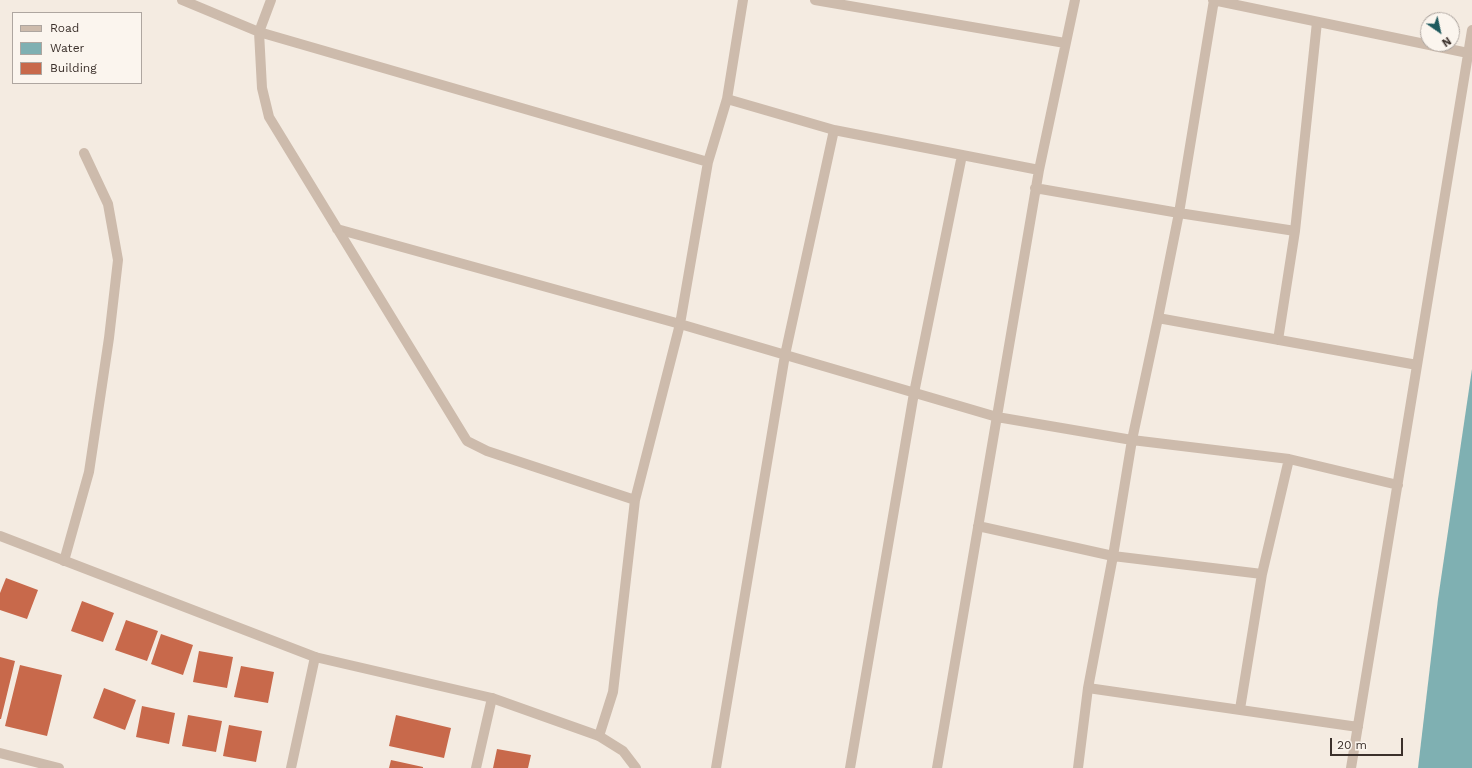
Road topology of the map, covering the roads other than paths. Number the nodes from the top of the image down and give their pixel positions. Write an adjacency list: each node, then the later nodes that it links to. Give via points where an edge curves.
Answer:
1 (182, 0): 9 (street)
2 (271, 0): 9 (street)
3 (743, 0): 12 (street)
4 (815, 0): 10 (street)
5 (1075, 0): 10 (street)
6 (1213, 0): 7 (street); 19 (street)
7 (1317, 22): 11 (street); 21 (street)
8 (1472, 30): 11 (street)
9 (259, 32): 16 (street); 20 (street, via 262,88 269,117)
10 (1065, 43): 17 (street)
11 (1468, 53): 26 (street)
12 (727, 99): 13 (street); 16 (street)
13 (834, 130): 15 (street); 25 (street)
14 (84, 153): 36 (street, via 108,204 118,260 89,472)
15 (962, 155): 17 (street); 27 (street)
16 (708, 162): 23 (street)
17 (1039, 170): 18 (street)
18 (1035, 188): 19 (street); 28 (street)
19 (1179, 213): 21 (street); 22 (street)
20 (337, 229): 23 (street); 32 (street, via 467,441 486,451)
21 (1295, 231): 24 (street)
22 (1158, 318): 24 (street); 29 (street)
23 (680, 324): 25 (street); 32 (street)
24 (1278, 340): 26 (street)
25 (785, 355): 27 (street); 49 (street)
26 (1417, 365): 31 (street)
27 (914, 393): 28 (street); 50 (street)
28 (997, 417): 29 (street); 33 (street)
29 (1132, 440): 30 (street); 35 (street)
30 (1289, 459): 31 (street); 37 (street)
31 (1398, 485): 42 (street)
32 (636, 500): 43 (street, via 613,692)
33 (978, 526): 35 (street); 51 (street)
34 (0, 536): 36 (street)
35 (1113, 556): 37 (street); 39 (street)
36 (64, 561): 38 (street)
37 (1262, 574): 41 (street)
38 (315, 657): 40 (street); 46 (street)
39 (1088, 688): 41 (street); 52 (street)
40 (492, 698): 43 (street); 47 (street)
41 (1240, 709): 42 (street)
42 (1358, 727): 53 (street)
43 (599, 736): 48 (street, via 624,751)
44 (0, 753): 45 (street)
45 (59, 768)
46 (292, 768)
47 (476, 768)
48 (636, 768)
49 (716, 768)
50 (850, 768)
51 (937, 768)
52 (1078, 768)
53 (1351, 768)

